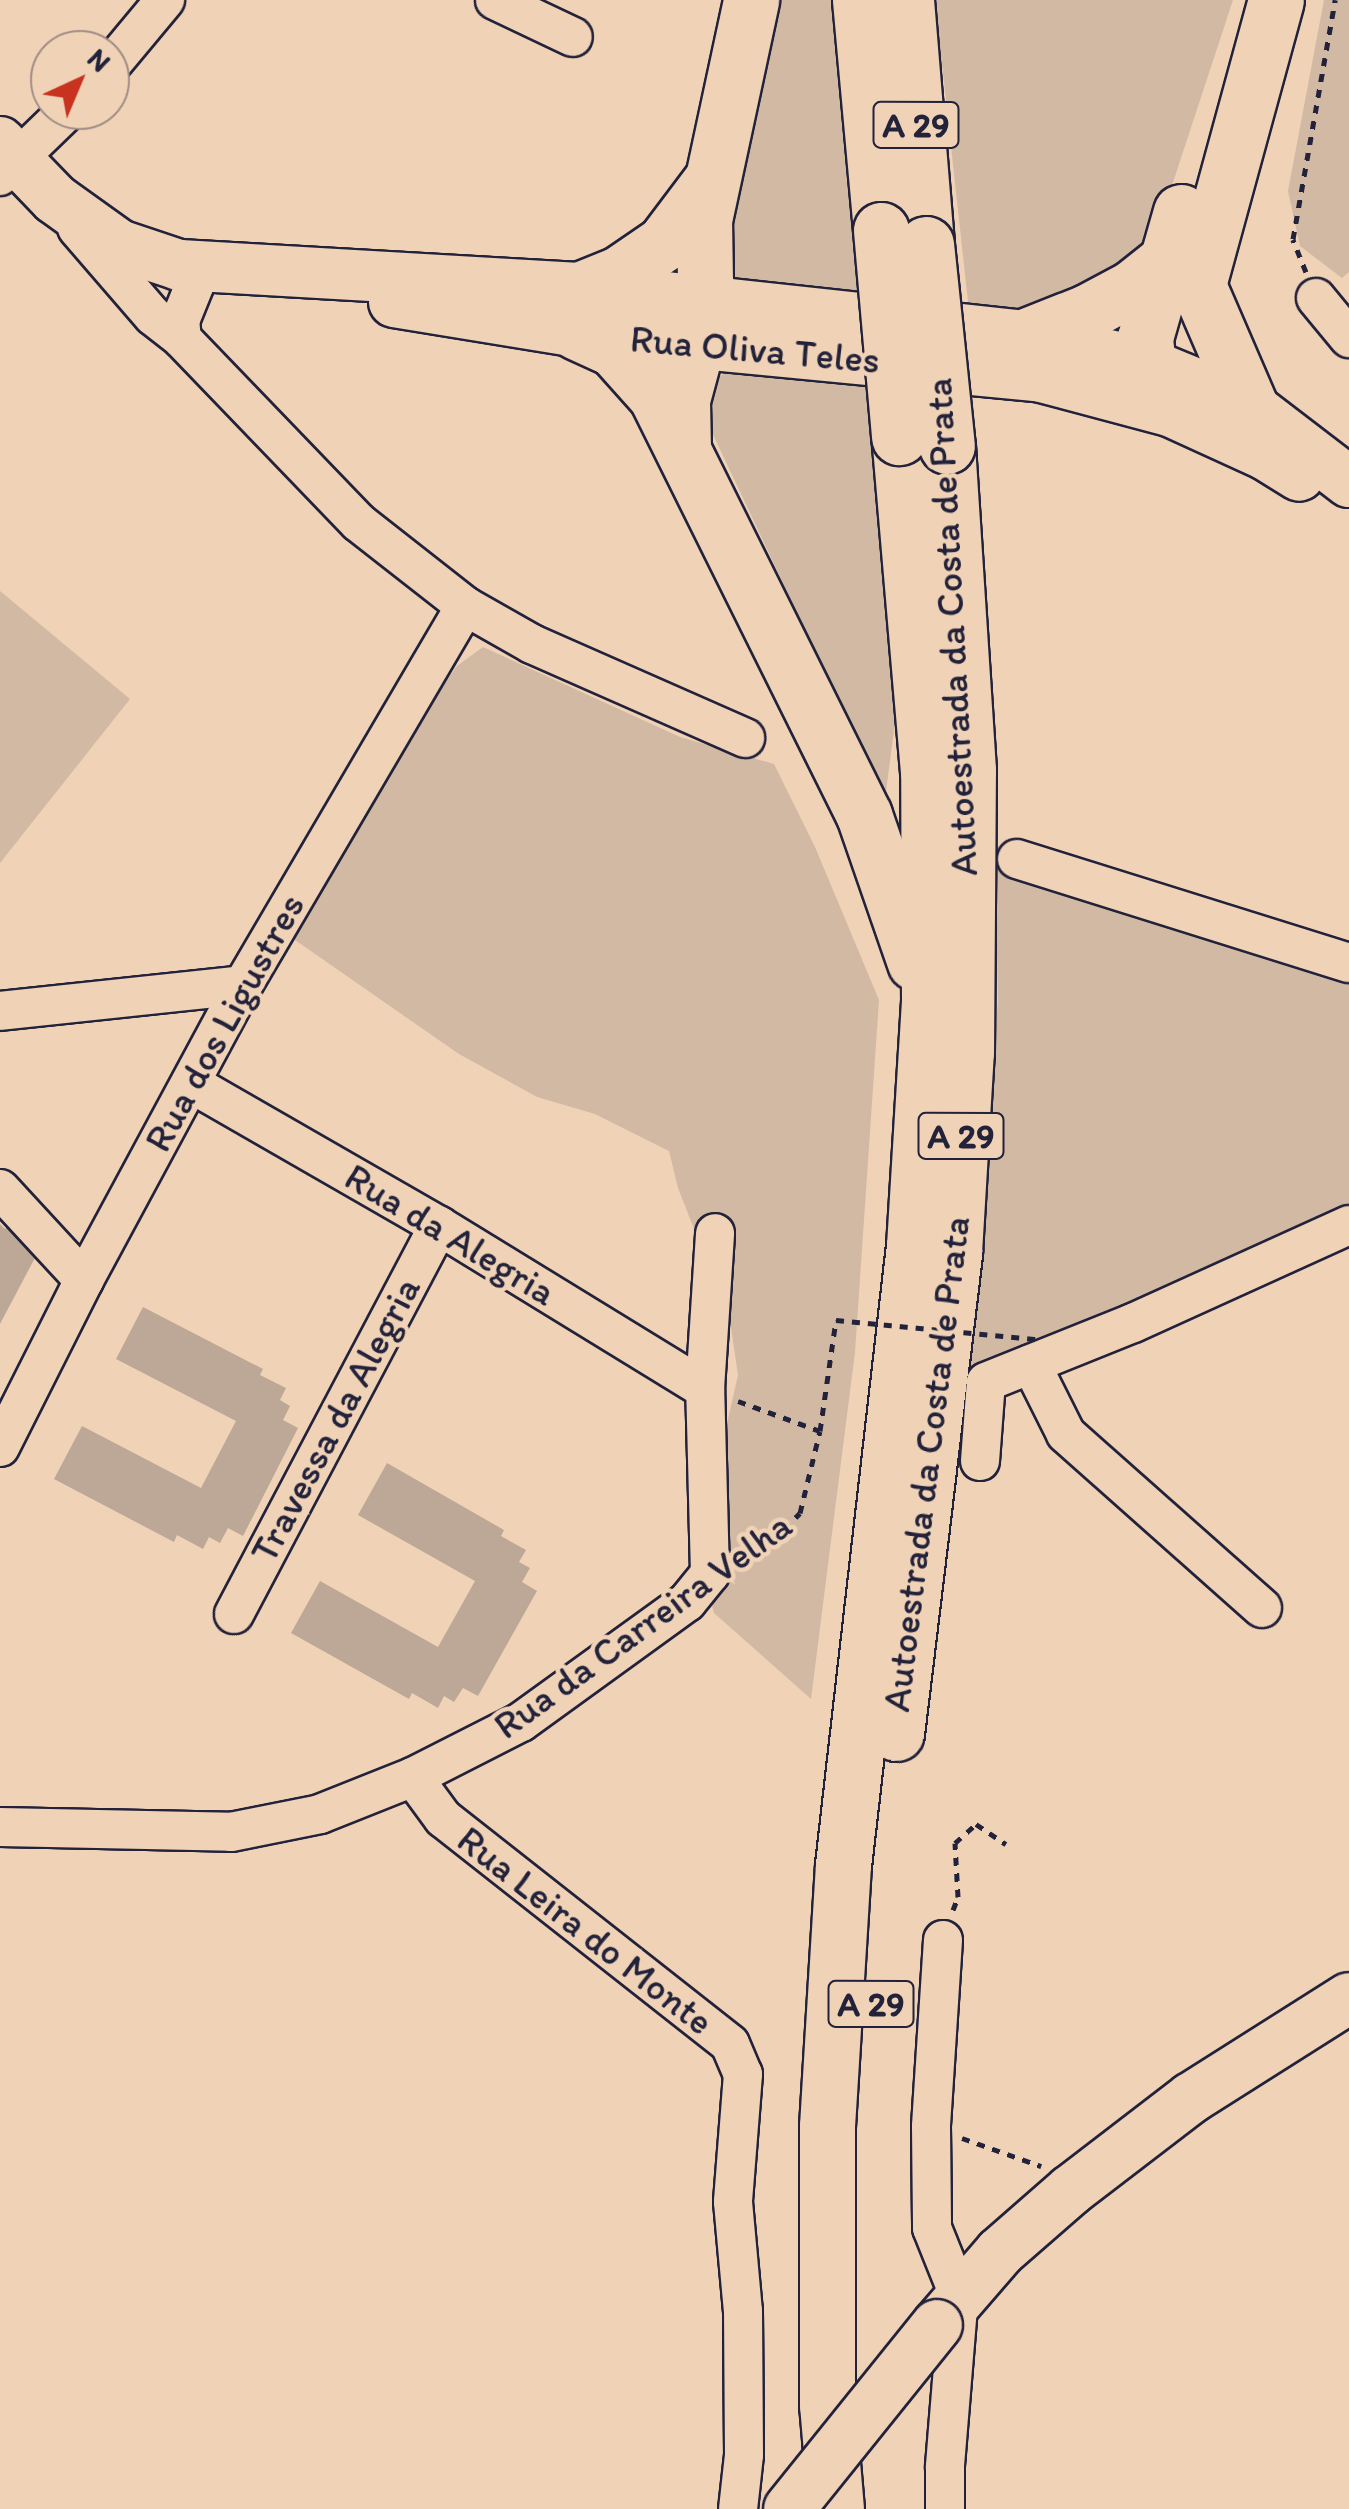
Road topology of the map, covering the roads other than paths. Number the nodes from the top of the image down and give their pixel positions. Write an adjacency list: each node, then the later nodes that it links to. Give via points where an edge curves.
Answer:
1 (165, 0): 8 (street)
2 (495, 0): 7 (street)
3 (750, 0): 11 (highway)
4 (1248, 0): 14 (highway)
5 (1276, 0): 14 (highway)
6 (895, 1): 26 (highway, Autoestrada da Costa de Prata / A 29, bridge, via 904,237)
7 (573, 37)
8 (130, 42)
9 (43, 130): 10 (street)
10 (6, 159): 12 (main road, Rua Oliva Teles)
11 (714, 175): 16 (highway, via 664,243); 17 (highway, via 704,220)
12 (55, 199): 13 (main road, Rua Oliva Teles, via 119,245); 18 (street, Rua Oliva Teles, via 100,259)
13 (184, 265): 16 (main road, Rua Oliva Teles, via 432,276); 18 (street, via 160,296)
14 (1182, 273): 20 (highway); 22 (highway, via 1145,338); 24 (highway)
15 (1316, 298): 21 (street)
16 (580, 310): 17 (main road, Rua Oliva Teles); 27 (highway, via 656,396)
17 (712, 324): 19 (main road, Rua Oliva Teles); 27 (highway, via 682,400)
18 (173, 331): 30 (street, Rua Oliva Teles, via 358,522)
19 (781, 332): 20 (main road, Rua Oliva Teles); 23 (main road, Rua Oliva Teles)
20 (1026, 336): 22 (main road, Rua Oliva Teles)
21 (1349, 338)
22 (1148, 364): 23 (main road); 24 (main road, Rua Oliva Teles); 25 (main road)
23 (1096, 388): 25 (main road, Rua Oliva Teles)
24 (1250, 406): 28 (main road, Rua Oliva Teles)
25 (1172, 412): 29 (main road, Rua Oliva Teles, via 1266,454)
26 (923, 442): 35 (highway, Autoestrada da Costa de Prata / A 29); 57 (highway, Autoestrada da Costa de Prata / A 29, via 968,770 966,1052 954,1252 880,1866 862,2132 862,2379)
27 (683, 449): 35 (highway, via 864,814)
28 (1349, 482)
29 (1349, 516)
30 (465, 606): 31 (street, Rua Oliva Teles, via 532,644); 34 (street, Rua dos Ligustres)
31 (745, 738)
32 (1017, 859): 33 (street)
33 (1349, 963)
34 (243, 985): 36 (street); 37 (street, Rua dos Ligustres)
35 (929, 1003): 56 (highway, Autoestrada da Costa de Prata / A 29, via 914,1246 843,1865 827,2126 827,2405)
36 (0, 1011)
37 (192, 1084): 40 (street, Rua da Alegria); 42 (street, Rua dos Ligustres)
38 (0, 1188): 42 (street)
39 (1349, 1225): 43 (street, via 1133,1323)
40 (439, 1226): 44 (street, Rua da Alegria); 48 (street, Travessa da Alegria)
41 (716, 1233): 44 (street)
42 (84, 1280): 45 (street, Rua dos Ligustres)
43 (1036, 1352): 46 (street, via 986,1382); 47 (street, via 1066,1434)
44 (705, 1389): 49 (street, Rua da Carreira Velha, via 710,1574 687,1602 521,1722)
45 (0, 1448)
46 (980, 1462)
47 (1262, 1608)
48 (234, 1614)
49 (413, 1777): 50 (street, Rua da Carreira Velha, via 320,1814 231,1832); 54 (street, Rua Leira do Monte, via 442,1818 730,2044 743,2074 733,2202 744,2311)
50 (0, 1827)
51 (943, 1940): 53 (street, via 932,2228)
52 (1349, 1998): 53 (main road, via 1191,2098 1074,2188 1000,2252)
53 (948, 2310): 55 (main road, bridge); 58 (street)
54 (738, 2509)
55 (790, 2509)
56 (836, 2509)
57 (874, 2509)
58 (945, 2509)

